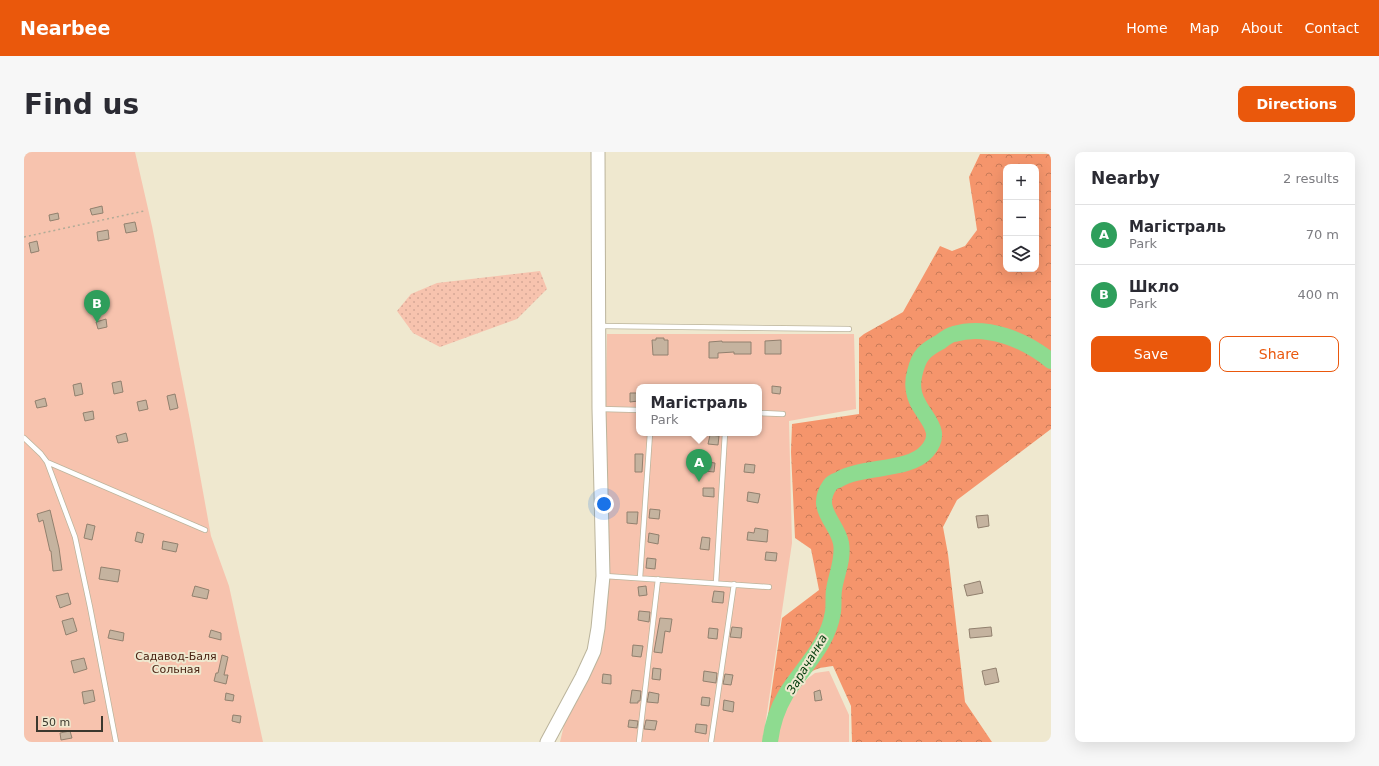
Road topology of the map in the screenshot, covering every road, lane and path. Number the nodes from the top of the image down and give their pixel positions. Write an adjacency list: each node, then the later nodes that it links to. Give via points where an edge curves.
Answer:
1 (598, 152): 4 (street)
2 (144, 211): 3 (path)
3 (24, 237)
4 (598, 326): 5 (lane); 6 (street)
5 (849, 329)
6 (599, 409): 7 (lane); 15 (street)
7 (636, 410)
8 (762, 413): 9 (lane)
9 (783, 414)
10 (650, 436): 16 (lane)
11 (725, 436): 18 (lane)
12 (24, 438): 13 (lane)
13 (47, 462): 14 (lane); 21 (lane, via 75,537)
14 (205, 530)
15 (603, 576): 16 (lane); 22 (street, via 594,651)
16 (640, 578): 17 (lane)
17 (658, 579): 18 (lane); 23 (lane)
18 (716, 583): 19 (lane)
19 (734, 584): 20 (lane); 24 (lane)
20 (769, 587)
21 (116, 742)
22 (546, 742)
23 (639, 742)
24 (711, 742)

